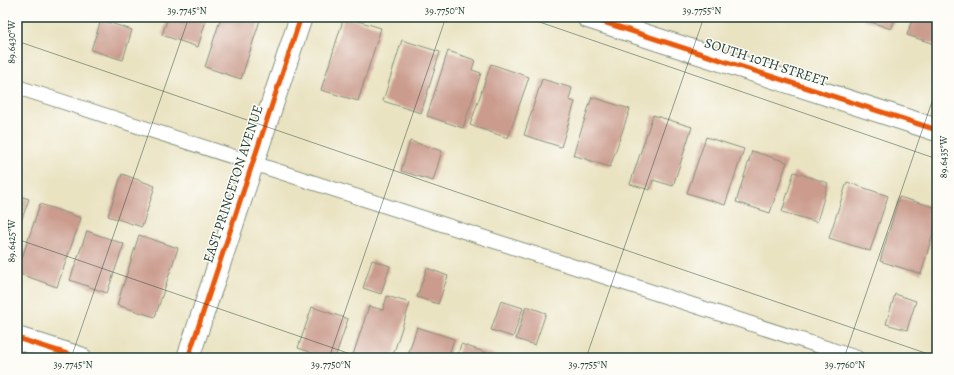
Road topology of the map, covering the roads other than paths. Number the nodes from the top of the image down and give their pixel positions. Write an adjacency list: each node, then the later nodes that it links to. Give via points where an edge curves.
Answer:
1 (300, 17): 5 (street, EAST PRINCETON AVENUE)
2 (588, 17): 4 (street, SOUTH 10TH STREET)
3 (17, 87): 5 (lane)
4 (937, 130)
5 (252, 164): 8 (street, EAST PRINCETON AVENUE); 9 (lane)
6 (17, 338): 7 (street)
7 (80, 358)
8 (188, 358)
9 (857, 358)

